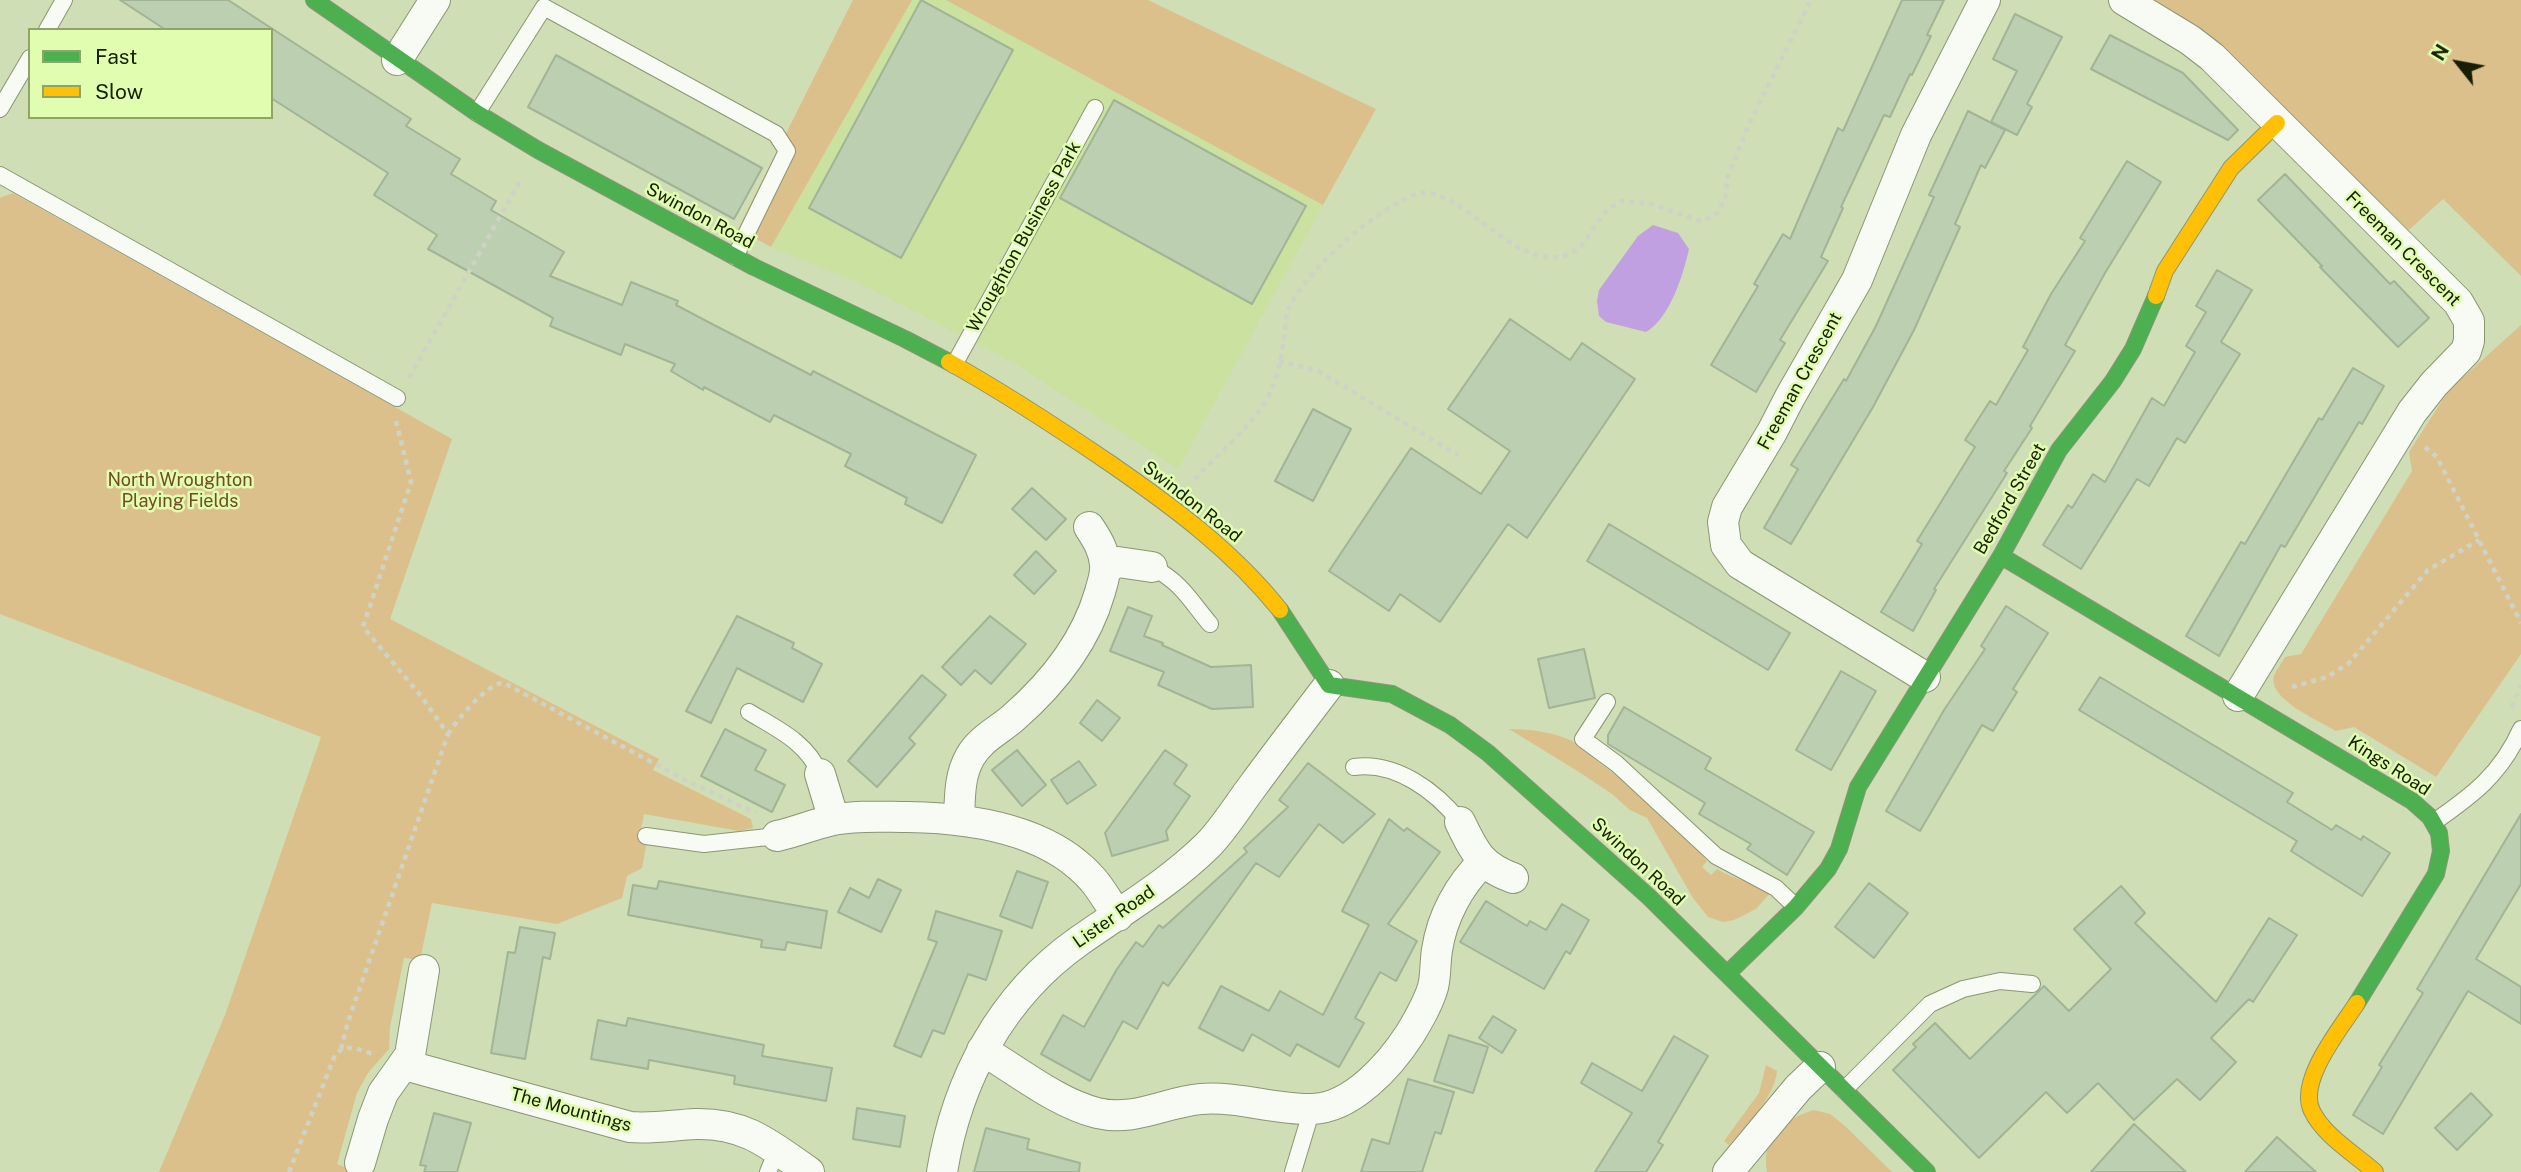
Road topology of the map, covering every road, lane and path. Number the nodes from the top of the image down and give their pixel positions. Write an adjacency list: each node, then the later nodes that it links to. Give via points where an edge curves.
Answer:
1 (64, 0): 7 (lane)
2 (314, 0): 8 (main road, Swindon Road)
3 (435, 0): 8 (street)
4 (1811, 0): 17 (path, via 1751,122 1728,176 1725,200 1715,216 1701,221 1651,204 1620,201 1576,251 1555,258 1531,253 1499,236 1451,200 1427,191 1384,212 1335,249 1307,279 1288,310)
5 (1985, 0): 30 (street, Freeman Crescent, via 1916,135 1857,280 1727,507 1723,522 1726,545 1740,564)
6 (2124, 0): 13 (street, Freeman Crescent, via 2198,46)
7 (48, 28)
8 (397, 60): 12 (main road, Swindon Road)
9 (28, 61): 11 (lane)
10 (1095, 108): 18 (lane, Wroughton Business Park)
11 (0, 109)
12 (477, 113): 14 (main road, Swindon Road); 16 (lane, via 544,7 764,127 776,134 787,151)
13 (2277, 123): 20 (street, Freeman Crescent, via 2450,291 2469,321 2466,351); 25 (main road, Bedford Street, via 2231,168 2211,197 2165,271 2133,349 2059,450)
14 (538, 150): 16 (main road, Swindon Road); 19 (path)
15 (0, 175): 19 (lane)
16 (735, 257): 18 (main road, Swindon Road)
17 (1279, 361): 21 (path, via 1318,370); 22 (path, via 1271,391 1256,415)
18 (954, 365): 22 (main road, Swindon Road, via 1049,421)
19 (397, 398): 37 (path, via 395,415 411,482 363,627)
20 (2401, 429): 24 (path, via 2437,457); 33 (street, Freeman Crescent)
21 (1458, 455)
22 (1171, 506): 31 (main road, Swindon Road, via 1261,586)
23 (1089, 527): 27 (street, via 1101,545)
24 (2479, 540): 28 (path); 32 (path, via 2428,570 2349,663 2327,677)
25 (2001, 556): 30 (main road, Bedford Street); 33 (main road, Kings Road)
26 (1152, 567): 27 (street, via 1118,562); 29 (lane, via 1171,577)
27 (1106, 568): 41 (street, via 1089,623 1061,667 969,758 960,786)
28 (2521, 623)
29 (1210, 624)
30 (1925, 677): 48 (main road, Bedford Street, via 1858,787 1829,869)
31 (1329, 685): 49 (street, Lister Road, via 1210,843 1173,877); 51 (main road, Swindon Road, via 1392,694 1450,725 1534,792)
32 (2289, 687)
33 (2238, 696): 43 (main road, Kings Road, via 2412,801)
34 (1607, 702): 48 (lane, via 1583,740 1617,764 1716,856 1776,888)
35 (748, 712): 39 (lane, via 792,737 814,760)
36 (2521, 729): 43 (lane, via 2512,750 2477,792)
37 (448, 734): 44 (path, via 494,684 504,682); 53 (path)
38 (1354, 767): 42 (lane, via 1376,767 1412,781)
39 (820, 774): 40 (street)
40 (834, 820): 41 (street); 44 (street)
41 (959, 820): 49 (street, via 1030,838 1066,856 1094,881)
42 (1460, 822): 46 (street)
43 (2434, 822): 67 (main road, Kings Road, via 2442,852 2436,874 2312,1076 2308,1091 2320,1122)
44 (787, 834): 45 (lane, via 704,844)
45 (646, 836)
46 (1483, 862): 47 (street); 58 (street, via 1453,902 1437,950 1427,1003 1398,1051 1356,1091)
47 (1513, 878)
48 (1796, 907): 51 (main road, Bedford Street)
49 (1118, 916): 54 (street, Lister Road, via 1079,941 1031,982)
50 (424, 970): 55 (street)
51 (1727, 974): 56 (main road, Swindon Road)
52 (2032, 984): 57 (lane, via 2000,981 1963,989 1930,1004)
53 (341, 1049): 55 (path, via 352,1048); 62 (path)
54 (982, 1050): 58 (street, via 1058,1097 1101,1114 1122,1117 1201,1099); 64 (street, Lister Road, via 954,1114)
55 (405, 1065): 59 (street, The Mountings, via 630,1127 717,1125 750,1133); 60 (street, via 377,1107)
56 (1821, 1067): 57 (main road, Swindon Road); 61 (street)
57 (1844, 1090): 66 (main road, Swindon Road)
58 (1312, 1109): 65 (lane)
59 (773, 1160): 63 (street, The Mountings)
60 (360, 1163)
61 (1729, 1171)
62 (289, 1172)
63 (809, 1172)
64 (942, 1172)
65 (1293, 1172)
66 (1927, 1172)
67 (2375, 1172)

